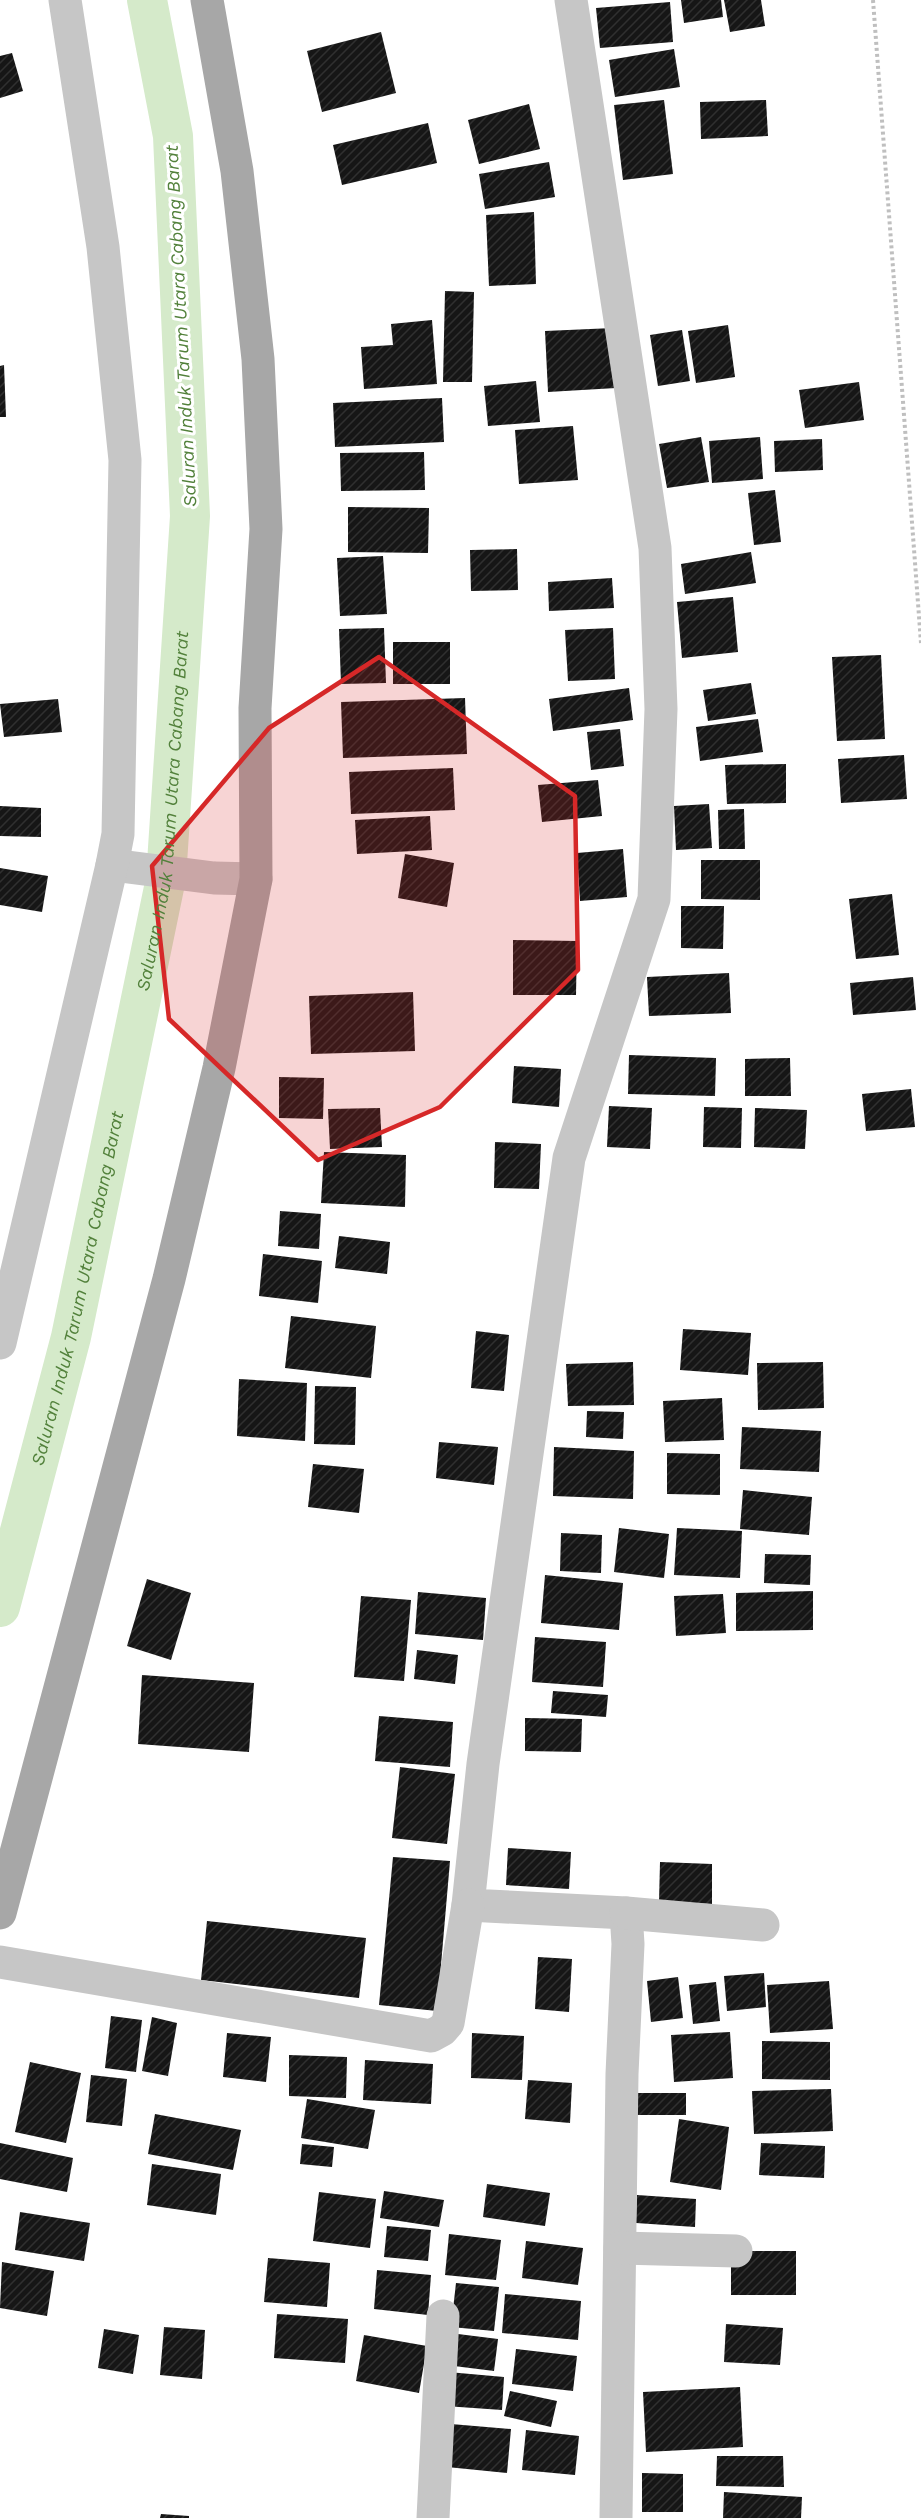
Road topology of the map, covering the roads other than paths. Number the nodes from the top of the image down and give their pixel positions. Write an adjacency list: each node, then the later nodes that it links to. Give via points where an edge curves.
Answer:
1 (65, 0): 4 (street, via 103,248 125,460 118,834)
2 (207, 0): 5 (main road, via 237,171 258,359 266,529 255,708)
3 (572, 0): 7 (street, via 655,548 661,709 654,899 568,1158 483,1764)
4 (123, 866): 5 (street, via 214,878); 6 (street)
5 (256, 879): 8 (main road, via 219,1068 169,1279)
6 (0, 1343)
7 (468, 1905): 9 (street); 11 (street, via 448,2023 431,2036)
8 (0, 1913)
9 (626, 1913): 10 (street); 12 (street)
10 (763, 1924)
11 (0, 1962)
12 (620, 2248): 13 (street); 16 (street)
13 (736, 2252)
14 (443, 2316): 15 (street)
15 (433, 2518)
16 (616, 2518)

